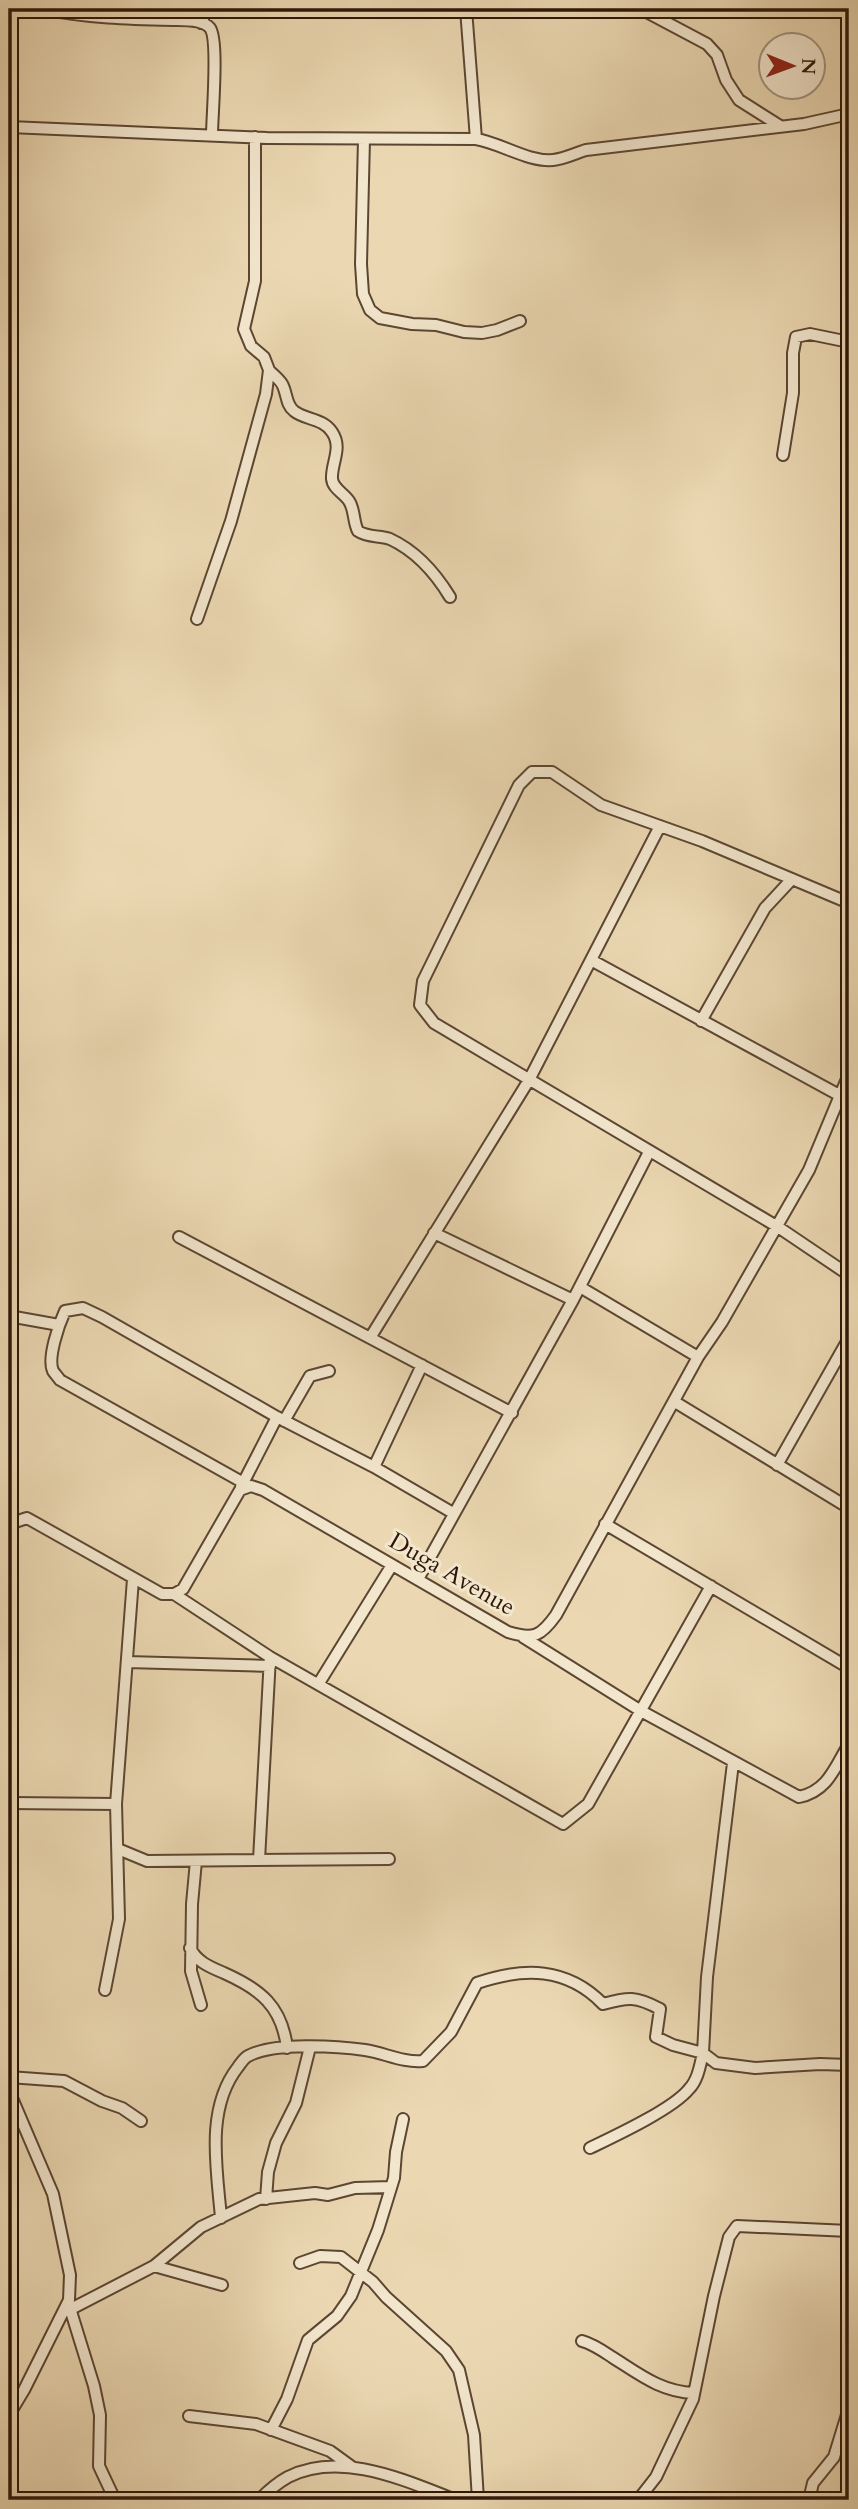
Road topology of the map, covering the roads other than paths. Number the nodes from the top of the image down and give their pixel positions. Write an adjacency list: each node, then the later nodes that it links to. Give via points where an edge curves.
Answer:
1 (44, 9): 5 (street)
2 (207, 9): 5 (street)
3 (466, 9): 12 (street)
4 (641, 9): 7 (street, via 707,44 739,100)
5 (201, 23): 9 (street, via 211,29 214,51)
6 (849, 114): 7 (street)
7 (780, 126): 12 (street, via 586,150 554,160)
8 (9, 127): 9 (street)
9 (212, 135): 10 (street)
10 (255, 137): 11 (street); 15 (street, via 255,281 244,329)
11 (364, 139): 12 (street); 13 (street, via 361,264 363,294 370,310 380,318 464,332 482,333)
12 (476, 139)
13 (520, 321)
14 (849, 342): 16 (street, via 810,334 796,337)
15 (269, 370): 17 (street, via 283,385 294,411 332,431 337,444 332,480 348,499 358,531 389,538 414,555); 18 (street, via 231,521)
16 (783, 455)
17 (450, 597)
18 (197, 619)
19 (660, 826): 20 (street); 22 (street); 25 (street, via 601,805 552,772 532,772 519,785 423,981 420,1005 434,1023)
20 (792, 879): 21 (street); 23 (street, via 765,908)
21 (849, 903)
22 (592, 960): 23 (street); 25 (street)
23 (701, 1021): 26 (street)
24 (849, 1074): 26 (street, Duga Avenue)
25 (529, 1080): 27 (street); 29 (street)
26 (839, 1095): 28 (street, Duga Avenue, via 809,1170)
27 (649, 1152): 28 (street); 32 (street)
28 (778, 1227): 31 (street); 39 (street, Duga Avenue)
29 (434, 1233): 33 (street); 36 (street)
30 (179, 1237): 36 (street)
31 (849, 1275)
32 (580, 1287): 33 (street); 39 (street)
33 (573, 1300): 43 (street)
34 (9, 1316): 35 (street)
35 (59, 1325): 44 (street, via 65,1311 83,1308); 47 (street, Duga Avenue, via 52,1370 60,1380)
36 (370, 1338): 40 (street)
37 (849, 1338): 38 (street)
38 (846, 1351): 45 (street)
39 (698, 1357): 42 (street, Duga Avenue)
40 (422, 1365): 43 (street); 46 (street)
41 (329, 1371): 44 (street, via 310,1376)
42 (675, 1402): 45 (street); 51 (street, Duga Avenue)
43 (512, 1413): 49 (street)
44 (281, 1419): 46 (street); 47 (street)
45 (777, 1465): 48 (street)
46 (374, 1467): 49 (street)
47 (241, 1486): 52 (street, Duga Avenue, via 263,1490); 56 (street, via 183,1589)
48 (849, 1508)
49 (453, 1513): 54 (street)
50 (9, 1524): 53 (street, via 27,1518)
51 (605, 1524): 55 (street); 57 (street, Duga Avenue, via 556,1615 535,1636)
52 (392, 1565): 54 (street, Duga Avenue); 61 (street)
53 (133, 1579): 56 (street, via 162,1594); 58 (street)
54 (418, 1579): 57 (street, Duga Avenue, via 508,1632)
55 (711, 1587): 60 (street); 62 (street)
56 (174, 1594): 59 (street)
57 (523, 1636): 62 (street)
58 (127, 1662): 59 (street); 66 (street)
59 (270, 1662): 61 (street); 69 (street)
60 (849, 1668)
61 (319, 1683): 62 (street, via 563,1824 588,1804)
62 (641, 1711): 64 (street)
63 (849, 1744): 64 (street, via 823,1786 814,1794 799,1797)
64 (733, 1763): 76 (street, via 707,1977)
65 (9, 1803): 66 (street)
66 (116, 1804): 67 (street)
67 (118, 1849): 70 (street, via 147,1861); 72 (street, via 119,1919)
68 (388, 1859): 69 (street)
69 (259, 1860): 70 (street)
70 (196, 1861): 71 (street)
71 (190, 1948): 73 (street); 74 (street, via 202,1963 263,1994 285,2033)
72 (105, 1990)
73 (201, 2004)
74 (287, 2048): 75 (street); 85 (street, via 246,2057 227,2081 216,2133)
75 (310, 2048): 76 (street, via 367,2050 423,2061 451,2032 477,1983 549,1972 589,1990 603,2004 640,1999 660,2009 656,2037); 84 (street, via 296,2103 276,2143)
76 (703, 2053): 77 (street, via 716,2063 755,2068); 82 (street, via 689,2090)
77 (849, 2065)
78 (9, 2077): 81 (street, via 64,2081)
79 (9, 2091): 91 (street, via 53,2194 70,2275)
80 (403, 2119): 83 (street)
81 (141, 2121)
82 (590, 2148)
83 (391, 2187): 84 (street); 89 (street)
84 (266, 2199): 85 (street)
85 (221, 2218): 88 (street, via 201,2227)
86 (849, 2231): 93 (street, via 737,2226 729,2237)
87 (300, 2263): 89 (street, via 332,2255)
88 (154, 2266): 90 (street); 91 (street)
89 (360, 2273): 97 (street, via 337,2316 308,2340); 102 (street, via 446,2351 459,2370 474,2435)
90 (222, 2285)
91 (69, 2305): 95 (street); 99 (street, via 100,2415 99,2466)
92 (582, 2341): 93 (street, via 650,2382)
93 (694, 2393): 103 (street, via 656,2477)
94 (849, 2408): 104 (street, via 834,2457 813,2483)
95 (9, 2416)
96 (189, 2416): 97 (street)
97 (271, 2430): 98 (street, via 330,2451)
98 (352, 2468): 100 (street, via 289,2476); 101 (street, via 396,2477)
99 (115, 2500)
100 (259, 2500)
101 (456, 2500)
102 (478, 2500)
103 (638, 2500)
104 (808, 2500)

